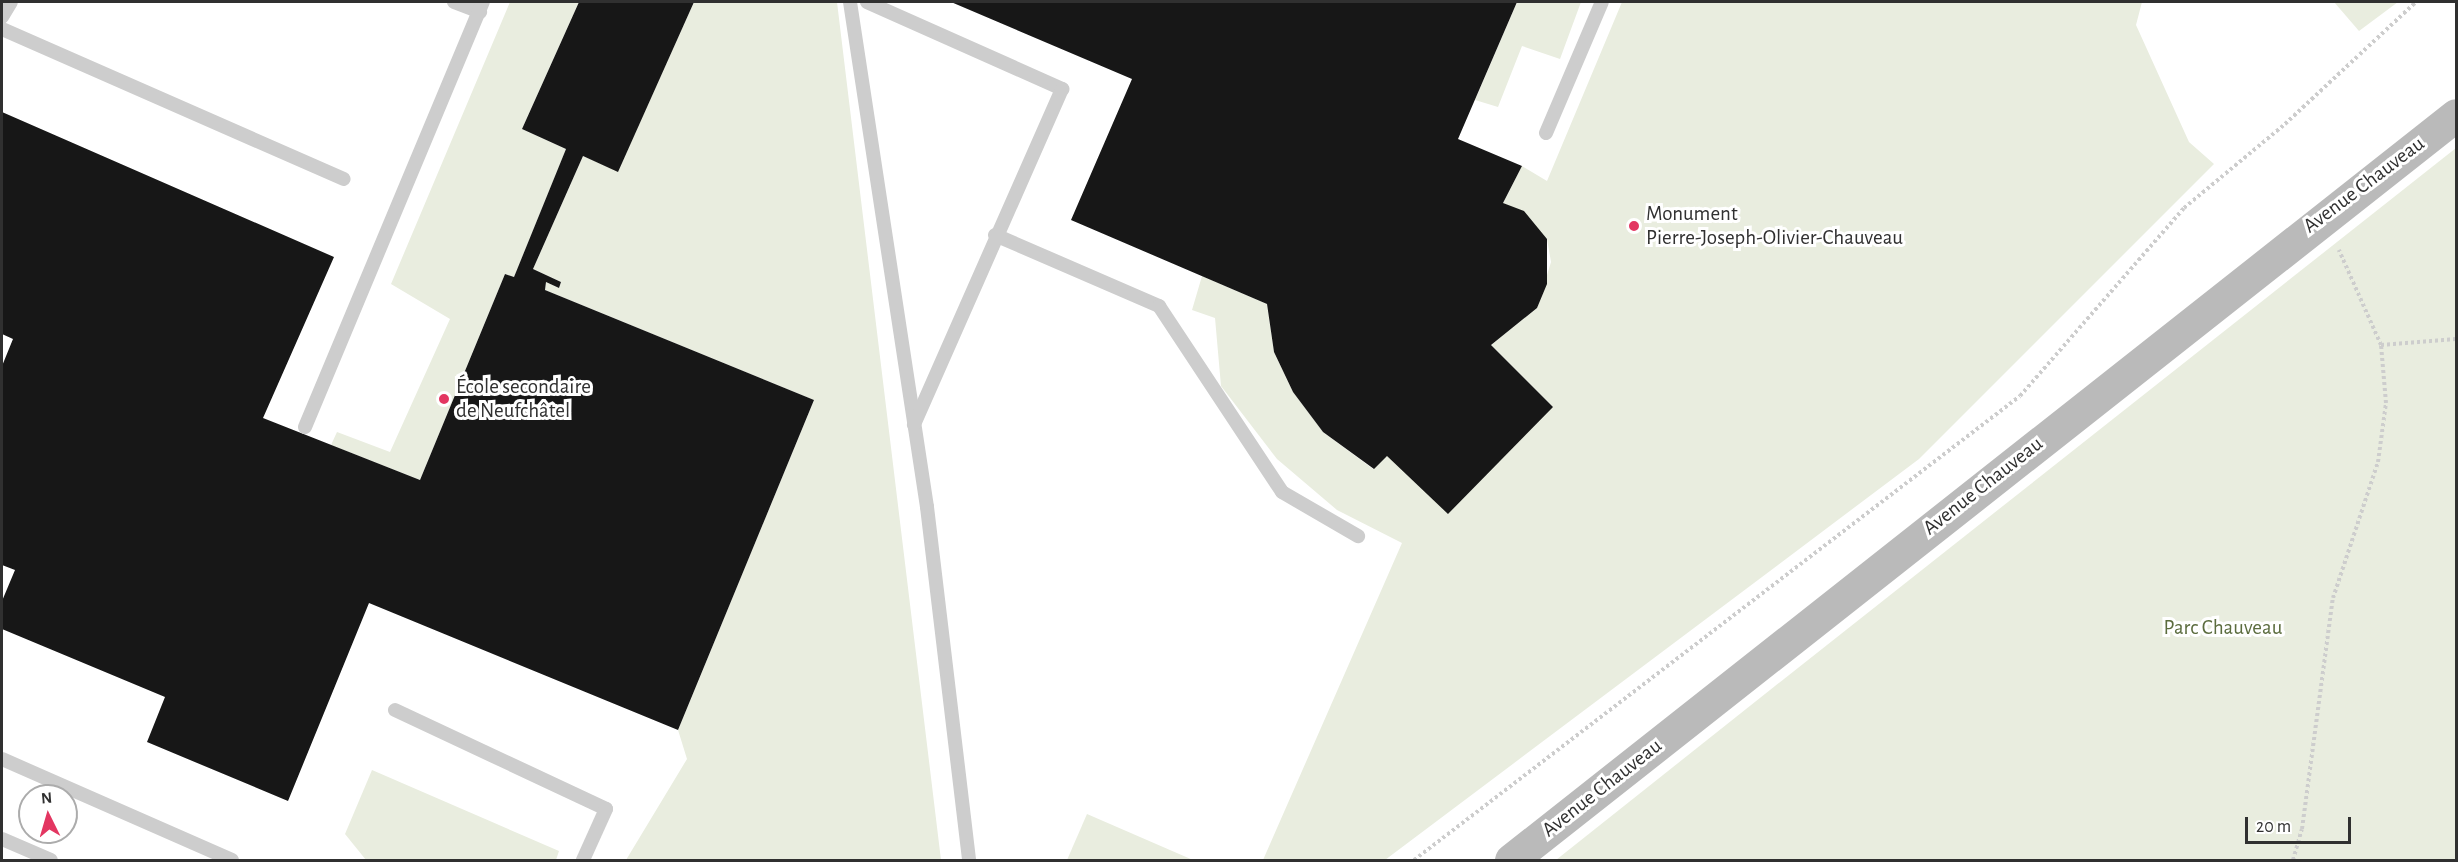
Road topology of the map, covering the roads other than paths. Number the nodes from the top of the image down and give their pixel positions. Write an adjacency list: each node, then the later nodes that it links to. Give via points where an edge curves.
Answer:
1 (11, 2): 7 (lane)
2 (454, 2): 6 (lane)
3 (850, 2): 13 (lane)
4 (867, 2): 12 (lane, via 1062,89)
5 (1602, 2): 10 (lane)
6 (482, 7): 14 (lane)
7 (2, 16)
8 (2, 29): 11 (lane)
9 (2457, 115): 23 (main road, Avenue Chauveau, via 2324,216)
10 (1546, 133)
11 (343, 179)
12 (995, 236): 13 (lane); 15 (lane, via 1159,306 1282,492)
13 (914, 425): 22 (lane)
14 (305, 427)
15 (1358, 536)
16 (395, 710): 21 (lane, via 606,809)
17 (2, 759): 20 (lane)
18 (2, 839): 19 (lane)
19 (51, 861)
20 (232, 861)
21 (583, 861)
22 (969, 861)
23 (1511, 861)

